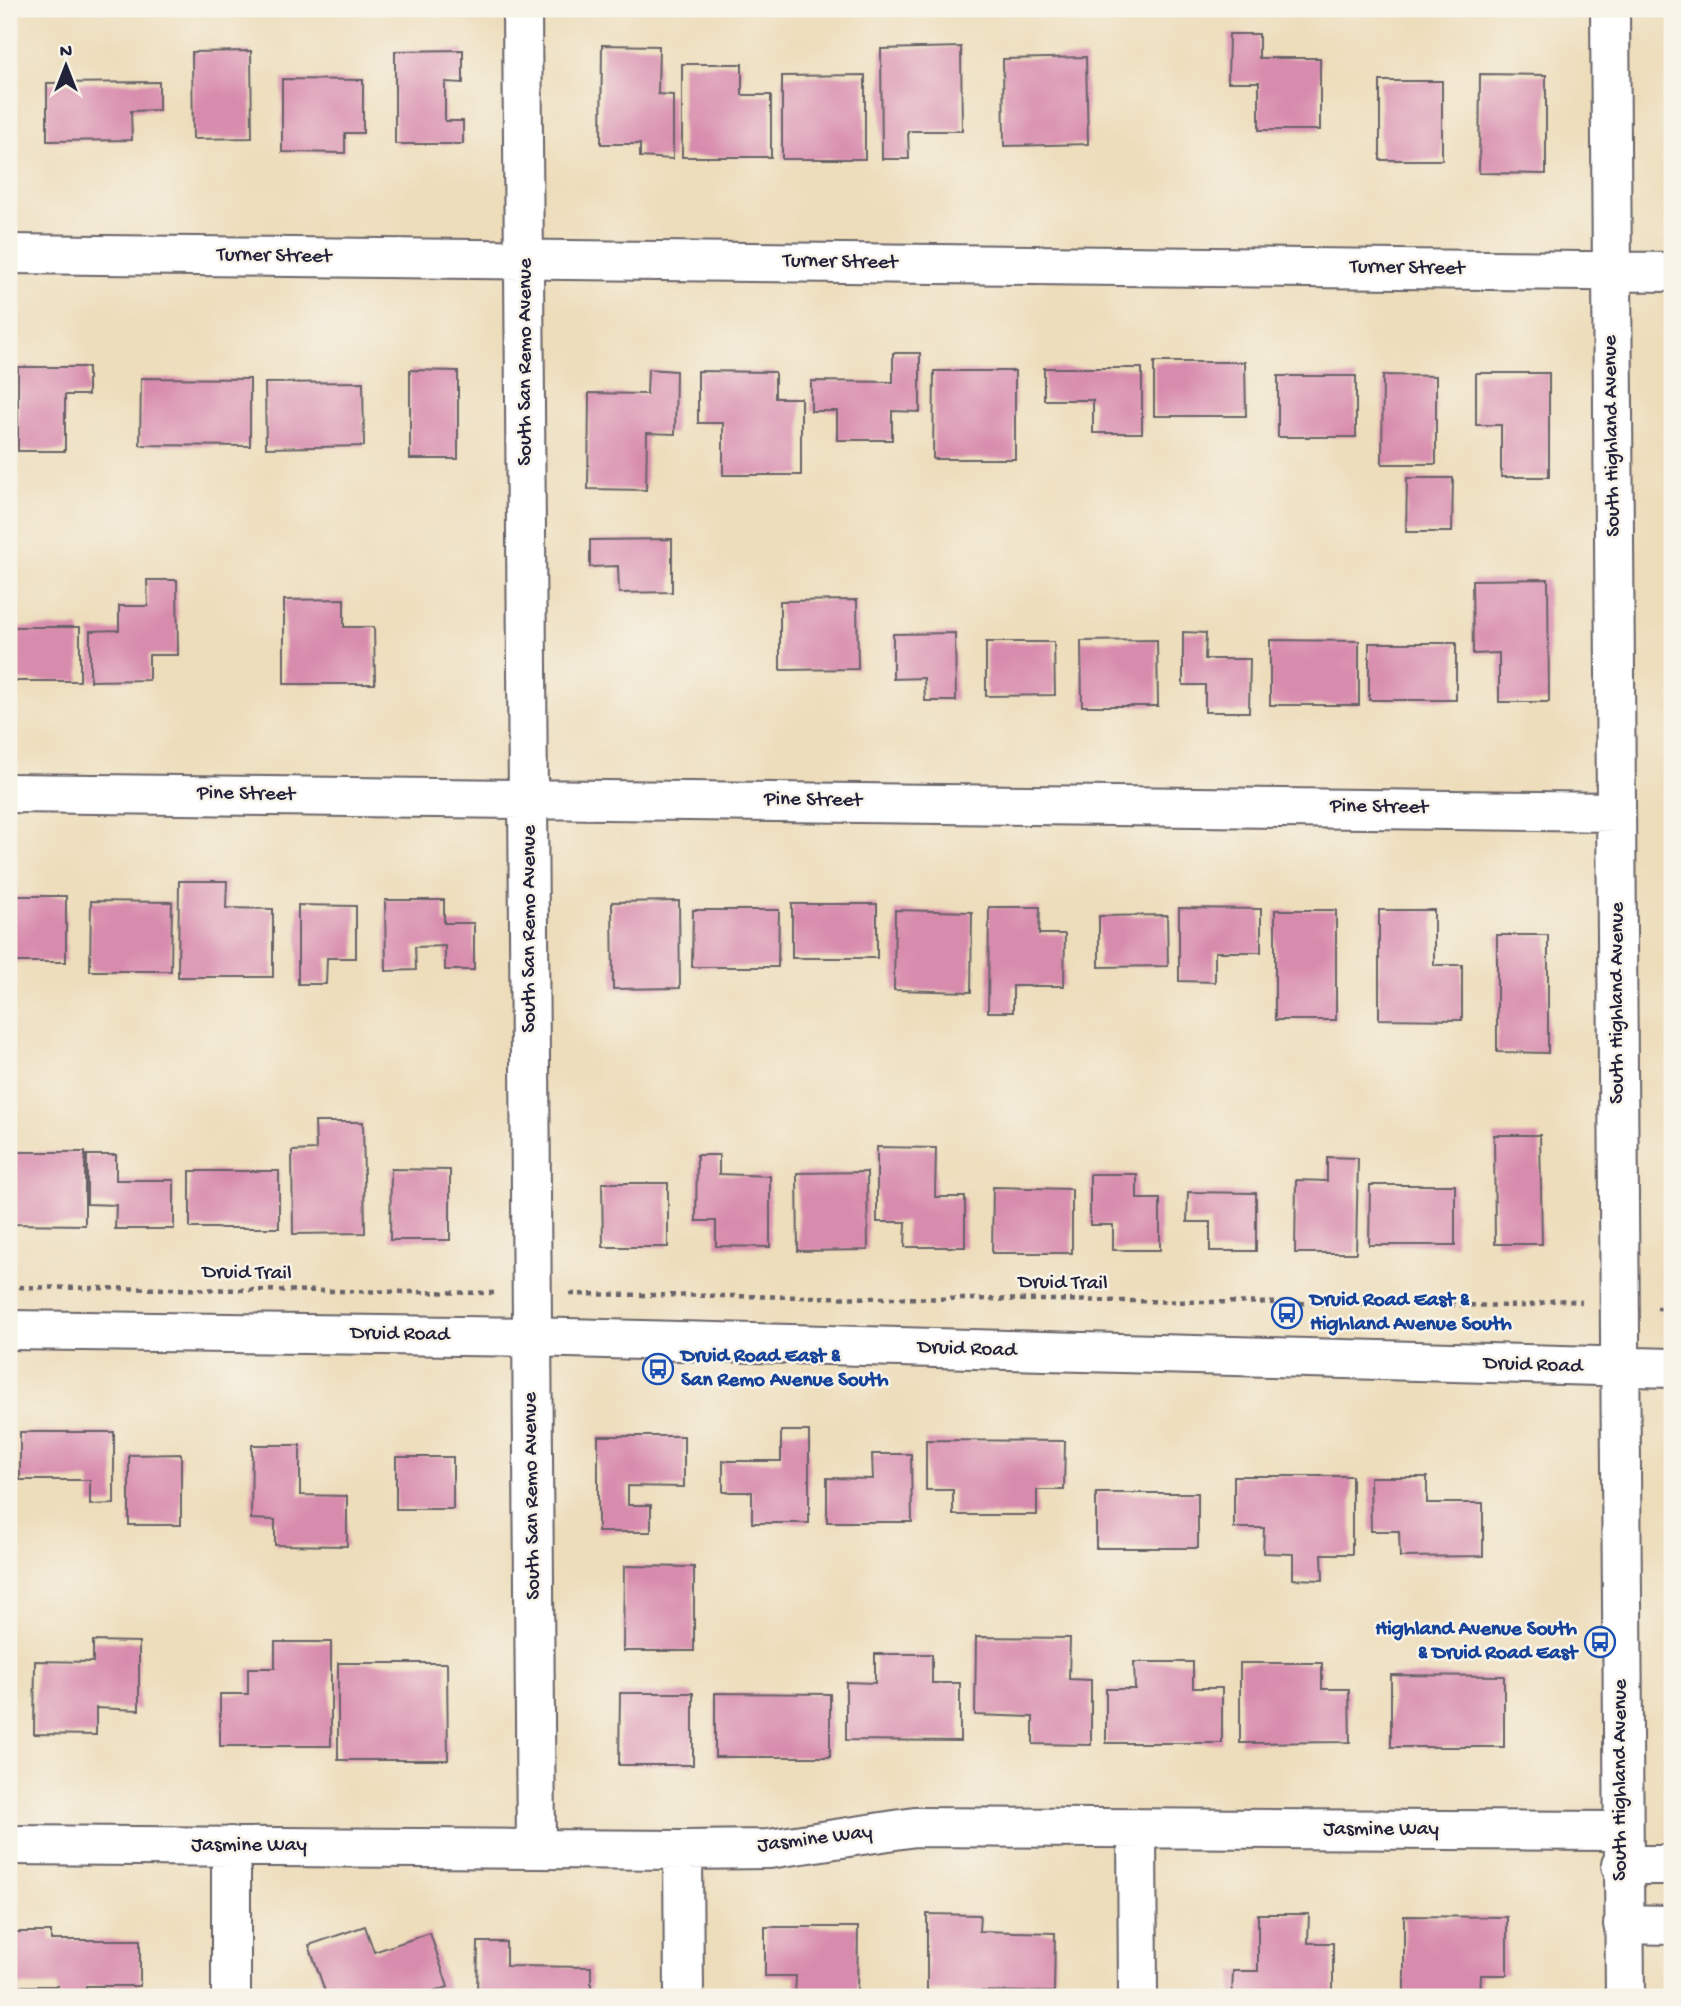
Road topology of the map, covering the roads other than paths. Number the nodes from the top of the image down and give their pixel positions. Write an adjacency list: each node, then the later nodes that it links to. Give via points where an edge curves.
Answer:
1 (522, 9): 4 (street, South San Remo Avenue)
2 (1610, 9): 5 (street, South Highland Avenue)
3 (9, 254): 4 (street, Turner Street)
4 (525, 260): 5 (street, Turner Street); 8 (street, South San Remo Avenue)
5 (1612, 271): 6 (street, Turner Street); 9 (street, South Highland Avenue)
6 (1672, 272)
7 (9, 793): 8 (street, Pine Street)
8 (529, 797): 9 (street, Pine Street); 11 (street, South San Remo Avenue)
9 (1616, 811): 12 (street, South Highland Avenue)
10 (9, 1330): 11 (street, Druid Road)
11 (531, 1337): 12 (street, Druid Road); 18 (street, South San Remo Avenue)
12 (1620, 1368): 13 (street, Druid Road); 17 (street, South Highland Avenue)
13 (1672, 1368)
14 (1138, 1828): 17 (street, Jasmine Way); 19 (street, Jasmine Way, via 915,1827 769,1849); 25 (street)
15 (9, 1845): 16 (street, Jasmine Way)
16 (231, 1846): 18 (street, Jasmine Way); 23 (street)
17 (1622, 1848): 20 (street, Jasmine Way); 21 (street, South Highland Avenue)
18 (536, 1849): 19 (street, Jasmine Way)
19 (683, 1850): 24 (street)
20 (1672, 1865)
21 (1623, 1924): 22 (street); 26 (street, South Highland Avenue)
22 (1672, 1925)
23 (231, 1997)
24 (684, 1997)
25 (1138, 1997)
26 (1625, 1997)

